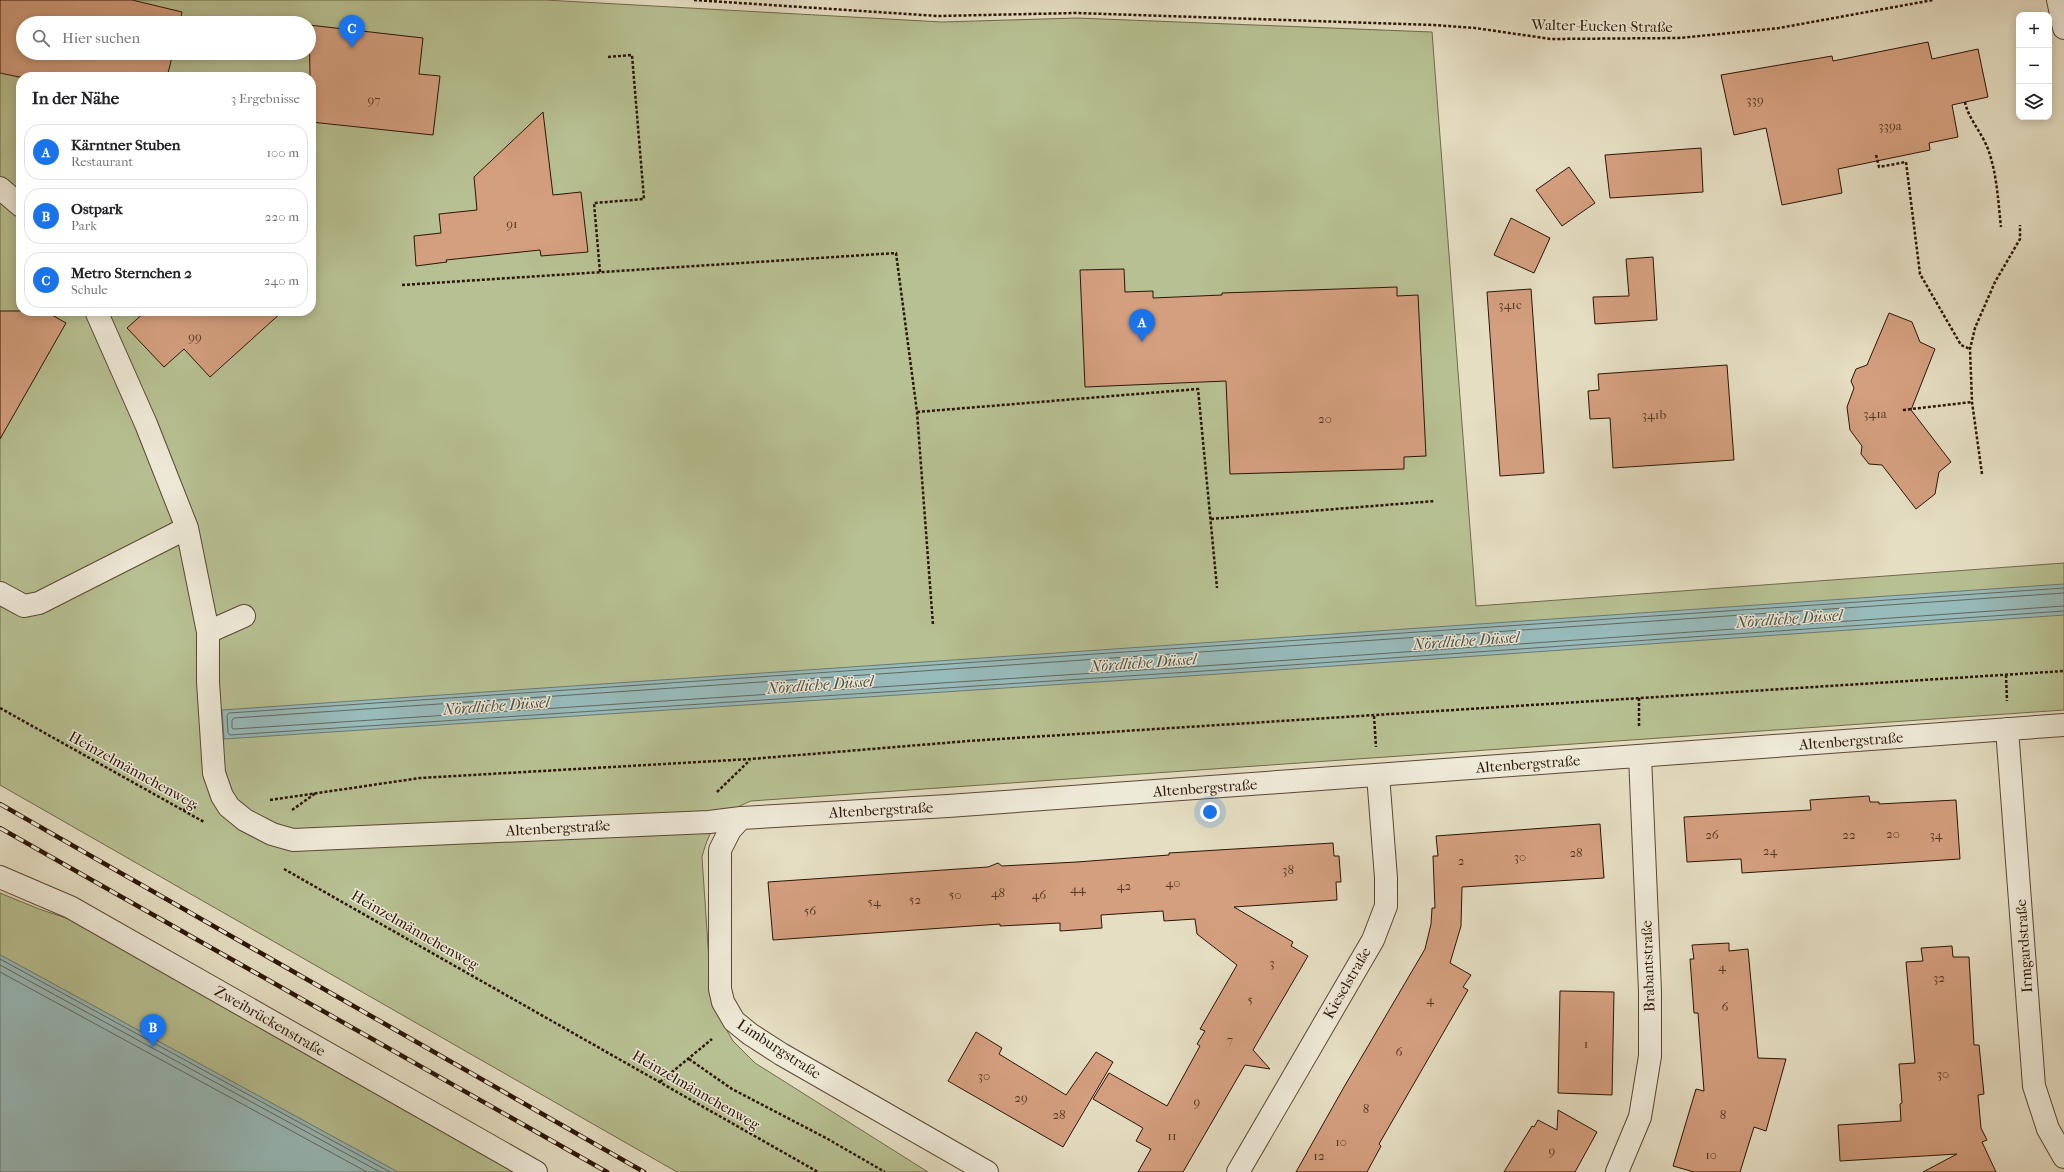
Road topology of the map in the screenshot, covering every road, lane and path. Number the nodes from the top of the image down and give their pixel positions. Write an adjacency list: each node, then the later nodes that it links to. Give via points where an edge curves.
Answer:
1 (694, 0): 2 (path, Walter-Eucken-Straße, via 938,16 1076,13 1434,25 1551,39 1679,38 1771,29)
2 (1933, 0)
3 (2058, 0): 4 (street)
4 (2064, 28)
5 (607, 57): 12 (path, via 632,55 644,199 594,203)
6 (1965, 102): 11 (path, via 1967,112 1979,128 1988,148 1996,174)
7 (1876, 155): 15 (path, via 1879,167 1906,162 1920,274 1961,345)
8 (0, 188): 9 (street)
9 (16, 202)
10 (2020, 225): 15 (path, via 2020,239 1992,289 1975,328)
11 (2001, 226)
12 (600, 272): 13 (path); 18 (path, via 896,253)
13 (402, 285)
14 (98, 316): 22 (street, via 146,424)
15 (1970, 349): 16 (path)
16 (1972, 402): 17 (path); 19 (path)
17 (1902, 410)
18 (917, 412): 21 (path, via 1198,389); 26 (path)
19 (1982, 474)
20 (1435, 501): 21 (path)
21 (1211, 519): 23 (path)
22 (187, 528): 24 (street, via 39,603 24,606); 27 (street)
23 (1217, 588)
24 (0, 594)
25 (244, 616): 27 (street)
26 (933, 625)
27 (208, 632): 35 (street, via 208,682 214,773)
28 (2064, 671): 33 (path, via 968,741)
29 (0, 708): 38 (path, Heinzelmännchenweg)
30 (2064, 725): 31 (street, Altenbergstraße)
31 (2007, 729): 32 (street, Altenbergstraße); 44 (street, Irmgardstraße, via 2034,1086 2048,1129)
32 (1640, 756): 34 (street, Altenbergstraße); 50 (street, Brabantstraße, via 1650,991 1650,1056 1640,1117)
33 (751, 759): 35 (path, via 420,778); 37 (path, via 705,805)
34 (1378, 775): 36 (street, Altenbergstraße); 49 (street, Kieselstraße, via 1386,906 1372,940)
35 (229, 807): 37 (street, Altenbergstraße, via 272,834 294,840)
36 (741, 818): 37 (street, Altenbergstraße); 41 (street, Limburgstraße, via 730,830 720,850 720,989 723,1002)
37 (700, 821)
38 (209, 825)
39 (282, 867): 43 (path, Heinzelmännchenweg)
40 (0, 877): 45 (street, Zweibrückenstraße, via 70,907)
41 (734, 1021): 42 (path); 48 (street, Limburgstraße, via 781,1054)
42 (689, 1059): 43 (path); 47 (path, via 732,1089 826,1138)
43 (660, 1082): 46 (path, Heinzelmännchenweg)
44 (2064, 1157)
45 (536, 1172)
46 (818, 1172)
47 (884, 1172)
48 (987, 1172)
49 (1238, 1172)
50 (1617, 1172)

